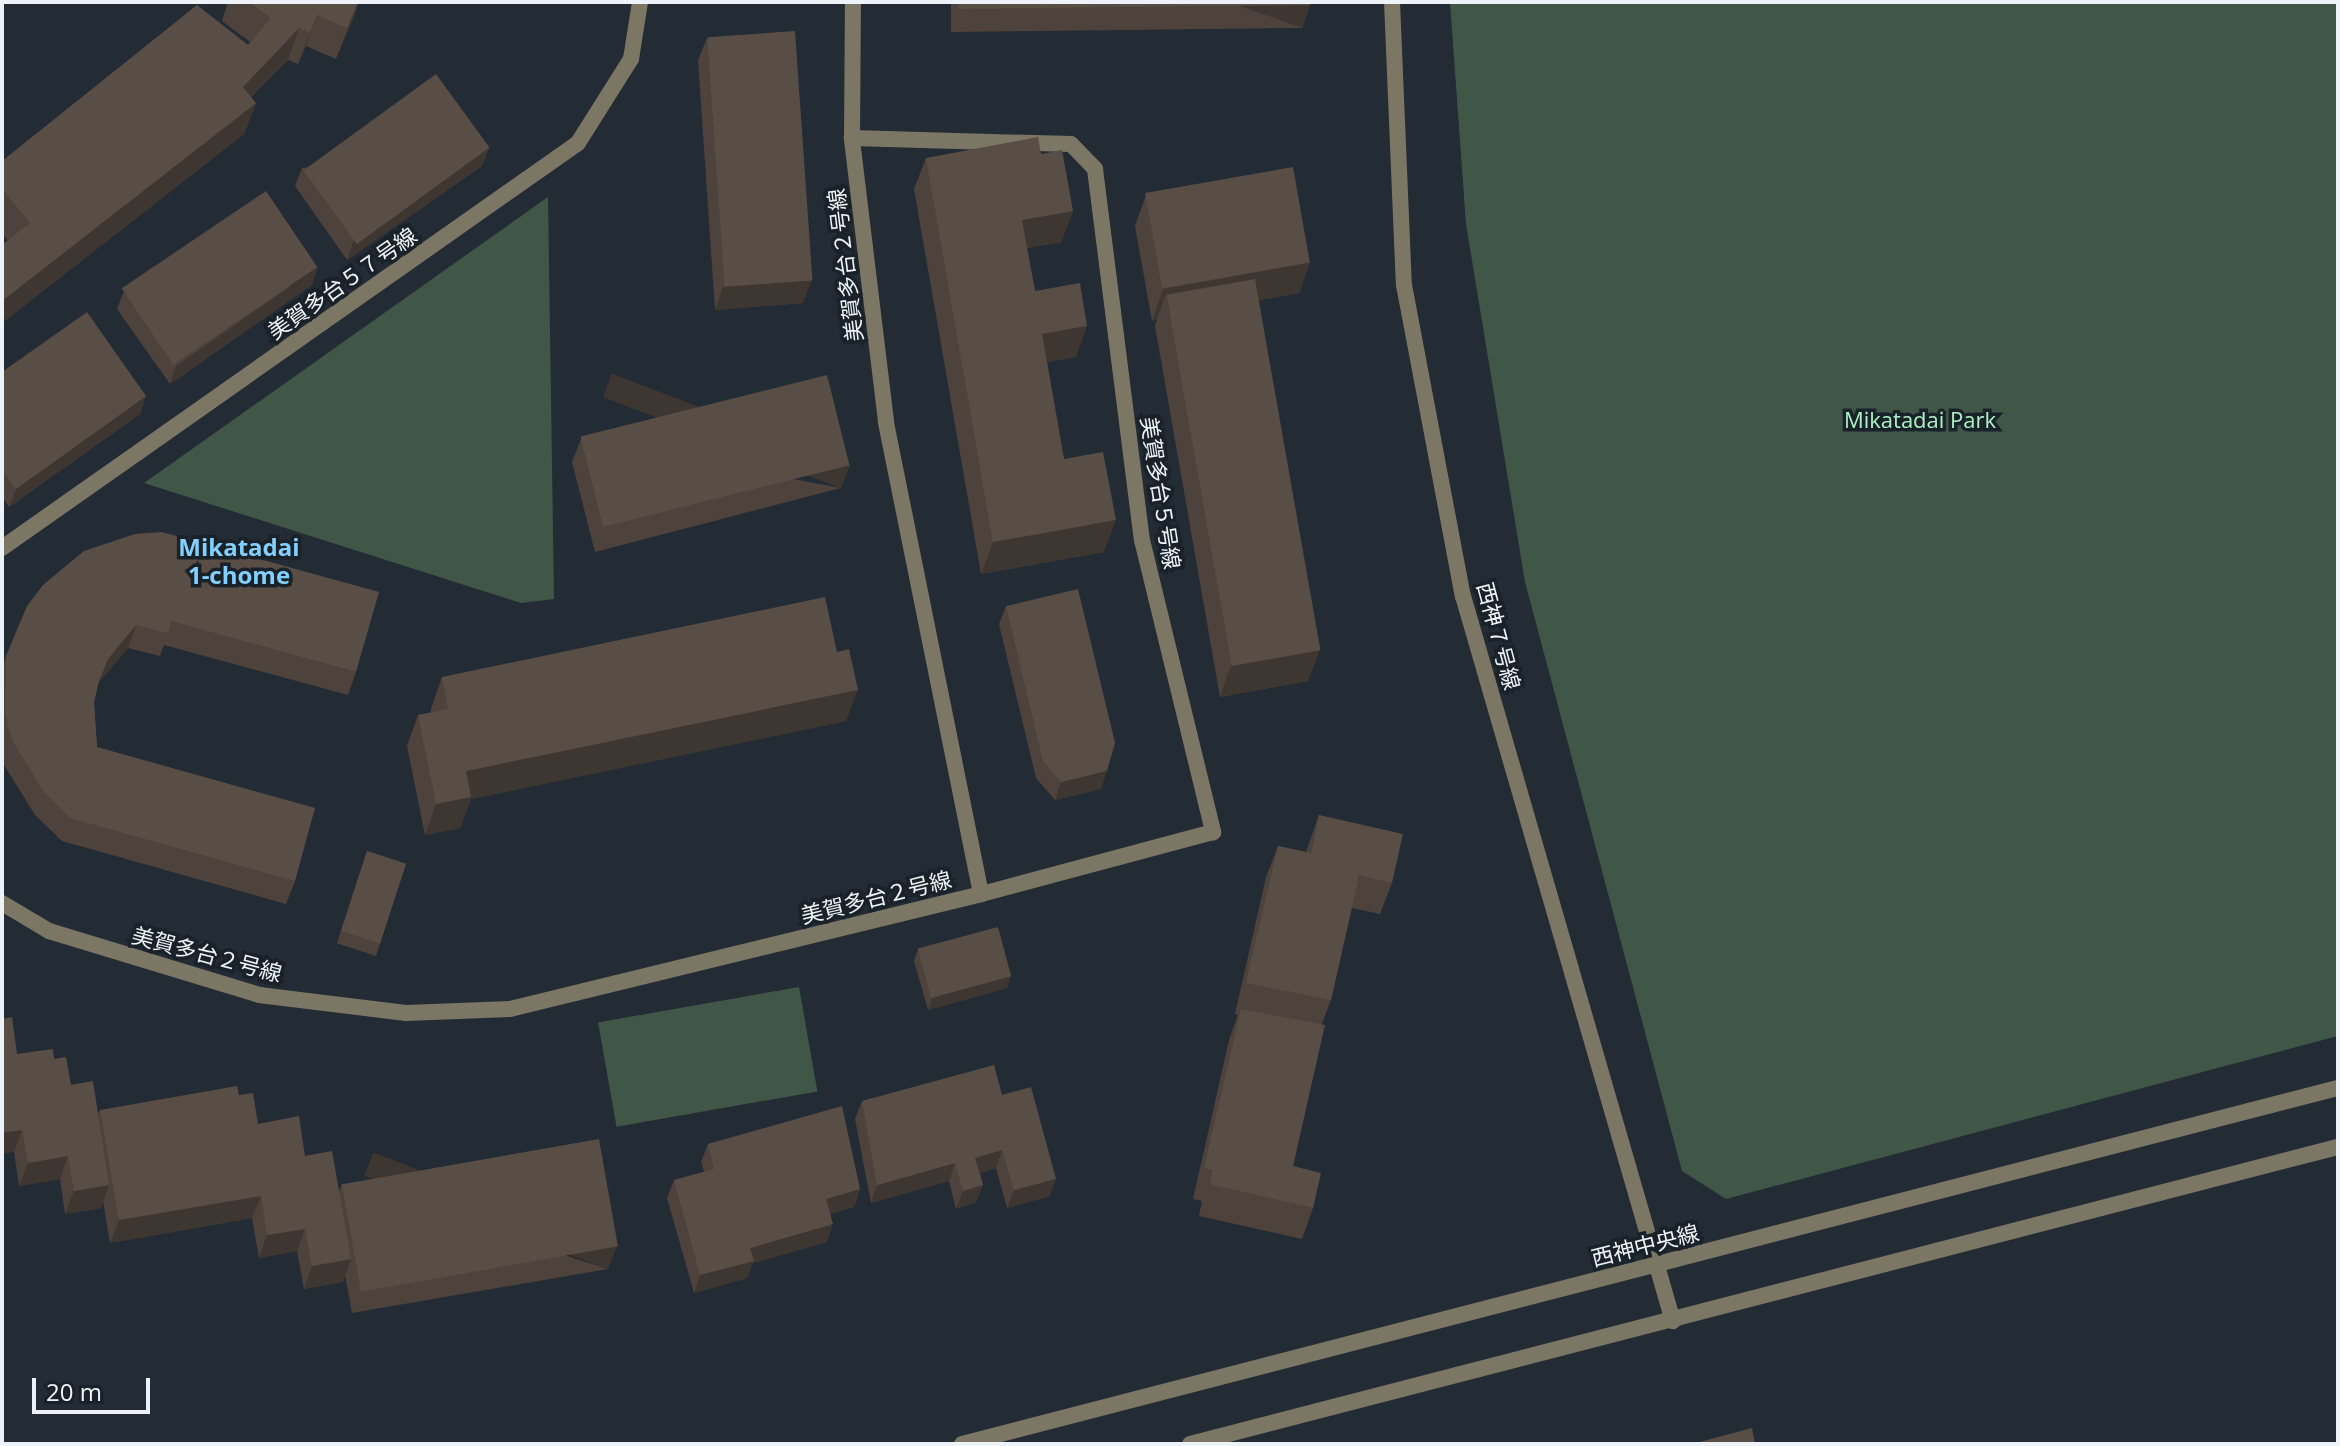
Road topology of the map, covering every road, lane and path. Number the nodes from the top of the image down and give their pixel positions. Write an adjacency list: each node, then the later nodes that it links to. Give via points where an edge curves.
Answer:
1 (640, 2): 5 (street, 美賀多台５７号線, via 631,59 578,143)
2 (853, 2): 4 (street, 美賀多台２号線)
3 (1392, 2): 10 (street, 西神７号線, via 1404,285 1463,596)
4 (852, 138): 6 (street, 美賀多台２号線, via 886,421); 6 (street, 美賀多台５号線, via 1071,144 1095,169 1142,540 1213,832)
5 (2, 548)
6 (981, 894): 7 (street, 美賀多台２号線, via 510,1009 406,1013 259,995 49,931)
7 (2, 903)
8 (2338, 1088): 10 (street, 西神中央線)
9 (2338, 1147): 11 (street)
10 (1656, 1264): 11 (street, 西神７号線); 12 (street, 西神中央線)
11 (1673, 1321): 13 (street)
12 (962, 1444)
13 (1190, 1444)

